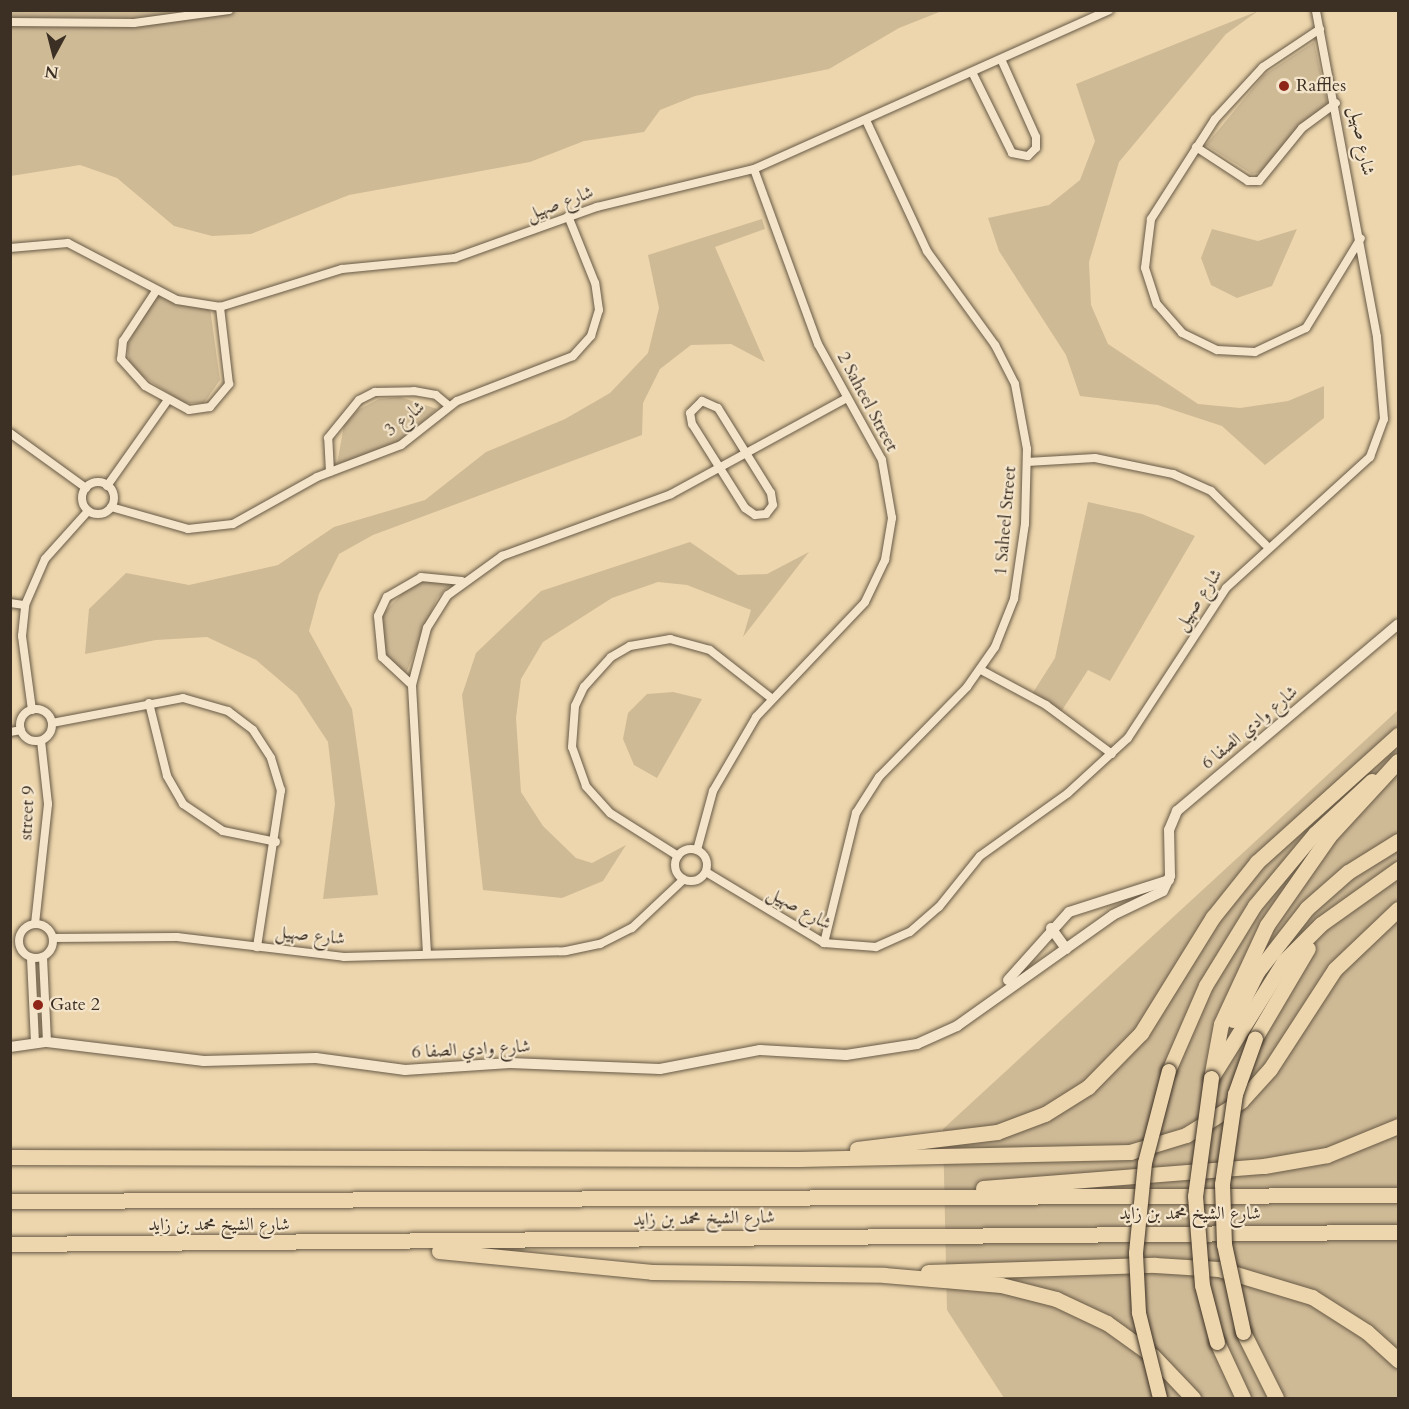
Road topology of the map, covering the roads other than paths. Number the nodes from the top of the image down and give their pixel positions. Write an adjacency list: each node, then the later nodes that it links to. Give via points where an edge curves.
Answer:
1 (229, 10): 4 (street, via 134,23)
2 (1109, 10): 6 (street, شارع صهيل)
3 (1316, 10): 5 (street, شارع صهيل)
4 (10, 22)
5 (1320, 29): 8 (street, شارع صهيل); 10 (street, via 1263,67 1235,94)
6 (1001, 59): 7 (street, شارع صهيل); 7 (street, via 1036,137 1036,148 1028,156 1012,153)
7 (972, 72): 9 (street, شارع صهيل)
8 (1336, 103): 10 (street, via 1302,128 1259,181 1248,181); 13 (street, شارع صهيل)
9 (866, 120): 11 (street, شارع صهيل); 22 (street, 1 Saheel Street, via 938,270 1006,364 1021,407)
10 (1196, 147): 13 (street, via 1151,219 1145,252 1157,304 1198,343 1236,353 1291,340 1318,315)
11 (754, 169): 12 (street, شارع صهيل); 17 (street, 2 Saheel Street, via 808,319)
12 (568, 216): 16 (street, شارع صهيل, via 476,253 342,269); 19 (street, 3 شارع, via 599,296 591,336 561,362)
13 (1361, 238): 29 (street, شارع صهيل, via 1381,372 1382,433 1361,468)
14 (10, 248): 15 (street, via 68,243)
15 (156, 291): 16 (street); 18 (street, via 123,341 121,359 130,375)
16 (220, 307): 18 (street, via 230,374 225,393 200,411)
17 (847, 398): 21 (street); 36 (street, 2 Saheel Street, via 874,442 887,479 892,518 885,560 851,621)
18 (168, 400): 25 (street)
19 (448, 405): 24 (street, 3 شارع, via 401,445); 24 (street, via 436,395 414,391 375,392 359,400 328,438)
20 (10, 433): 26 (street)
21 (747, 454): 23 (street); 23 (street, via 773,499 766,514 749,513); 23 (street, via 714,404 697,403 690,413 692,424)
22 (1028, 462): 29 (street, via 1095,458 1173,474 1211,491); 34 (street, 1 Saheel Street, via 1020,574 1006,623)
23 (721, 470): 30 (street, via 644,505 502,556)
24 (330, 472): 27 (street, 3 شارع, via 218,529 188,529)
25 (107, 486): 26 (street); 27 (street, via 114,498)
26 (86, 488): 28 (street, via 82,497)
27 (111, 507): 28 (street, via 103,513)
28 (88, 511): 32 (street, via 45,559)
29 (1266, 545): 44 (street, شارع صهيل, via 1226,588 1151,710)
30 (462, 581): 35 (street, via 427,628); 35 (street, via 421,577 403,584 382,607 376,637 382,657)
31 (10, 603): 32 (street)
32 (26, 605): 38 (street, via 22,636)
33 (1398, 624): 53 (street, شارع وادي الصفا 6, via 1177,811 1169,830)
34 (981, 670): 44 (street, via 1046,705); 62 (street, 1 Saheel Street, via 866,794 848,833)
35 (412, 685): 65 (street)
36 (771, 698): 48 (street, 2 Saheel Street, via 713,791); 49 (street, via 710,650 670,639 621,651 584,687 572,737 586,786 610,813)
37 (149, 703): 39 (street); 47 (street, via 167,776 183,804 223,831); 47 (street, via 199,700 228,711 253,730 271,758 281,790)
38 (32, 710): 39 (street, via 47,714); 40 (street, via 24,716)
39 (52, 723): 43 (street)
40 (21, 730): 41 (street); 43 (street, via 31,740)
41 (10, 732)
42 (1398, 735): 78 (highway, via 1257,862 1213,917 1141,1033 1088,1087 1045,1114 997,1132)
43 (41, 741): 58 (street, street 9, via 48,804)
44 (1112, 754): 62 (street, شارع صهيل, via 980,856 910,932 876,947)
45 (1398, 760): 72 (highway, via 1329,836 1286,894 1250,957); 87 (main road, bridge, via 1315,834 1255,906 1206,986 1169,1071 1146,1163 1136,1253 1139,1313)
46 (1398, 841): 72 (highway, via 1348,872 1288,928 1257,972)
47 (276, 842): 63 (street)
48 (697, 850): 49 (street); 51 (street, via 707,862)
49 (678, 856): 52 (street, via 676,867)
50 (1398, 869): 56 (highway)
51 (706, 872): 52 (street, via 694,881); 62 (street, شارع صهيل)
52 (684, 879): 65 (street, شارع صهيل, via 647,918 600,944 566,951)
53 (1170, 880): 54 (street, شارع وادي الصفا 6); 57 (street, شارع وادي الصفا 6, via 1163,891)
54 (1105, 901): 57 (street); 59 (street, شارع وادي الصفا 6, via 1080,906)
55 (1398, 909): 78 (highway, via 1335,969 1256,1086 1224,1114 1186,1135 1148,1148 1094,1155)
56 (1342, 910): 72 (highway, via 1284,961); 90 (highway, bridge, via 1286,978 1255,1038 1235,1094 1222,1184 1224,1244 1243,1332)
57 (1113, 915): 64 (street, شارع وادي الصفا 6)
58 (35, 924): 60 (street, via 49,929); 61 (street, via 21,932)
59 (1051, 928): 64 (street); 69 (street, شارع وادي الصفا 6)
60 (53, 938): 63 (street, شارع صهيل, via 157,937); 66 (street)
61 (15, 943): 67 (street)
62 (824, 943)
63 (257, 947): 65 (street, شارع صهيل, via 344,957)
64 (1066, 949): 69 (street, شارع وادي الصفا 6)
65 (427, 954)
66 (43, 957): 67 (street); 68 (street)
67 (31, 958): 68 (street)
68 (38, 982): 70 (street); 71 (street)
69 (992, 1000): 74 (street, شارع وادي الصفا 6, via 947,1031 894,1051 846,1055 760,1050 660,1069 510,1063 405,1071 316,1058 204,1061)
70 (34, 1026): 71 (street); 73 (street)
71 (47, 1026): 74 (street)
72 (1229, 1028): 89 (highway, bridge, via 1211,1078 1199,1136 1195,1216 1202,1285 1217,1342)
73 (35, 1042): 74 (street, شارع وادي الصفا 6); 75 (street, شارع وادي الصفا 6)
74 (47, 1042)
75 (10, 1047)
76 (1398, 1126): 79 (highway, via 1327,1155 1264,1166 1060,1178)
77 (15, 1158): 78 (highway)
78 (798, 1159)
79 (936, 1195): 80 (highway, شارع الشيخ محمد بن زايد); 81 (highway, شارع الشيخ محمد بن زايد)
80 (1398, 1195)
81 (10, 1201)
82 (1398, 1232): 84 (highway, شارع الشيخ محمد بن زايد)
83 (10, 1244): 84 (highway, شارع الشيخ محمد بن زايد)
84 (391, 1244): 85 (highway, via 652,1272)
85 (884, 1275): 86 (highway, via 973,1268 1220,1269 1312,1297 1367,1332); 88 (highway, via 1001,1285 1056,1299 1131,1338)
86 (1398, 1360)
87 (1160, 1398)
88 (1193, 1398)
89 (1243, 1398)
90 (1276, 1398)

